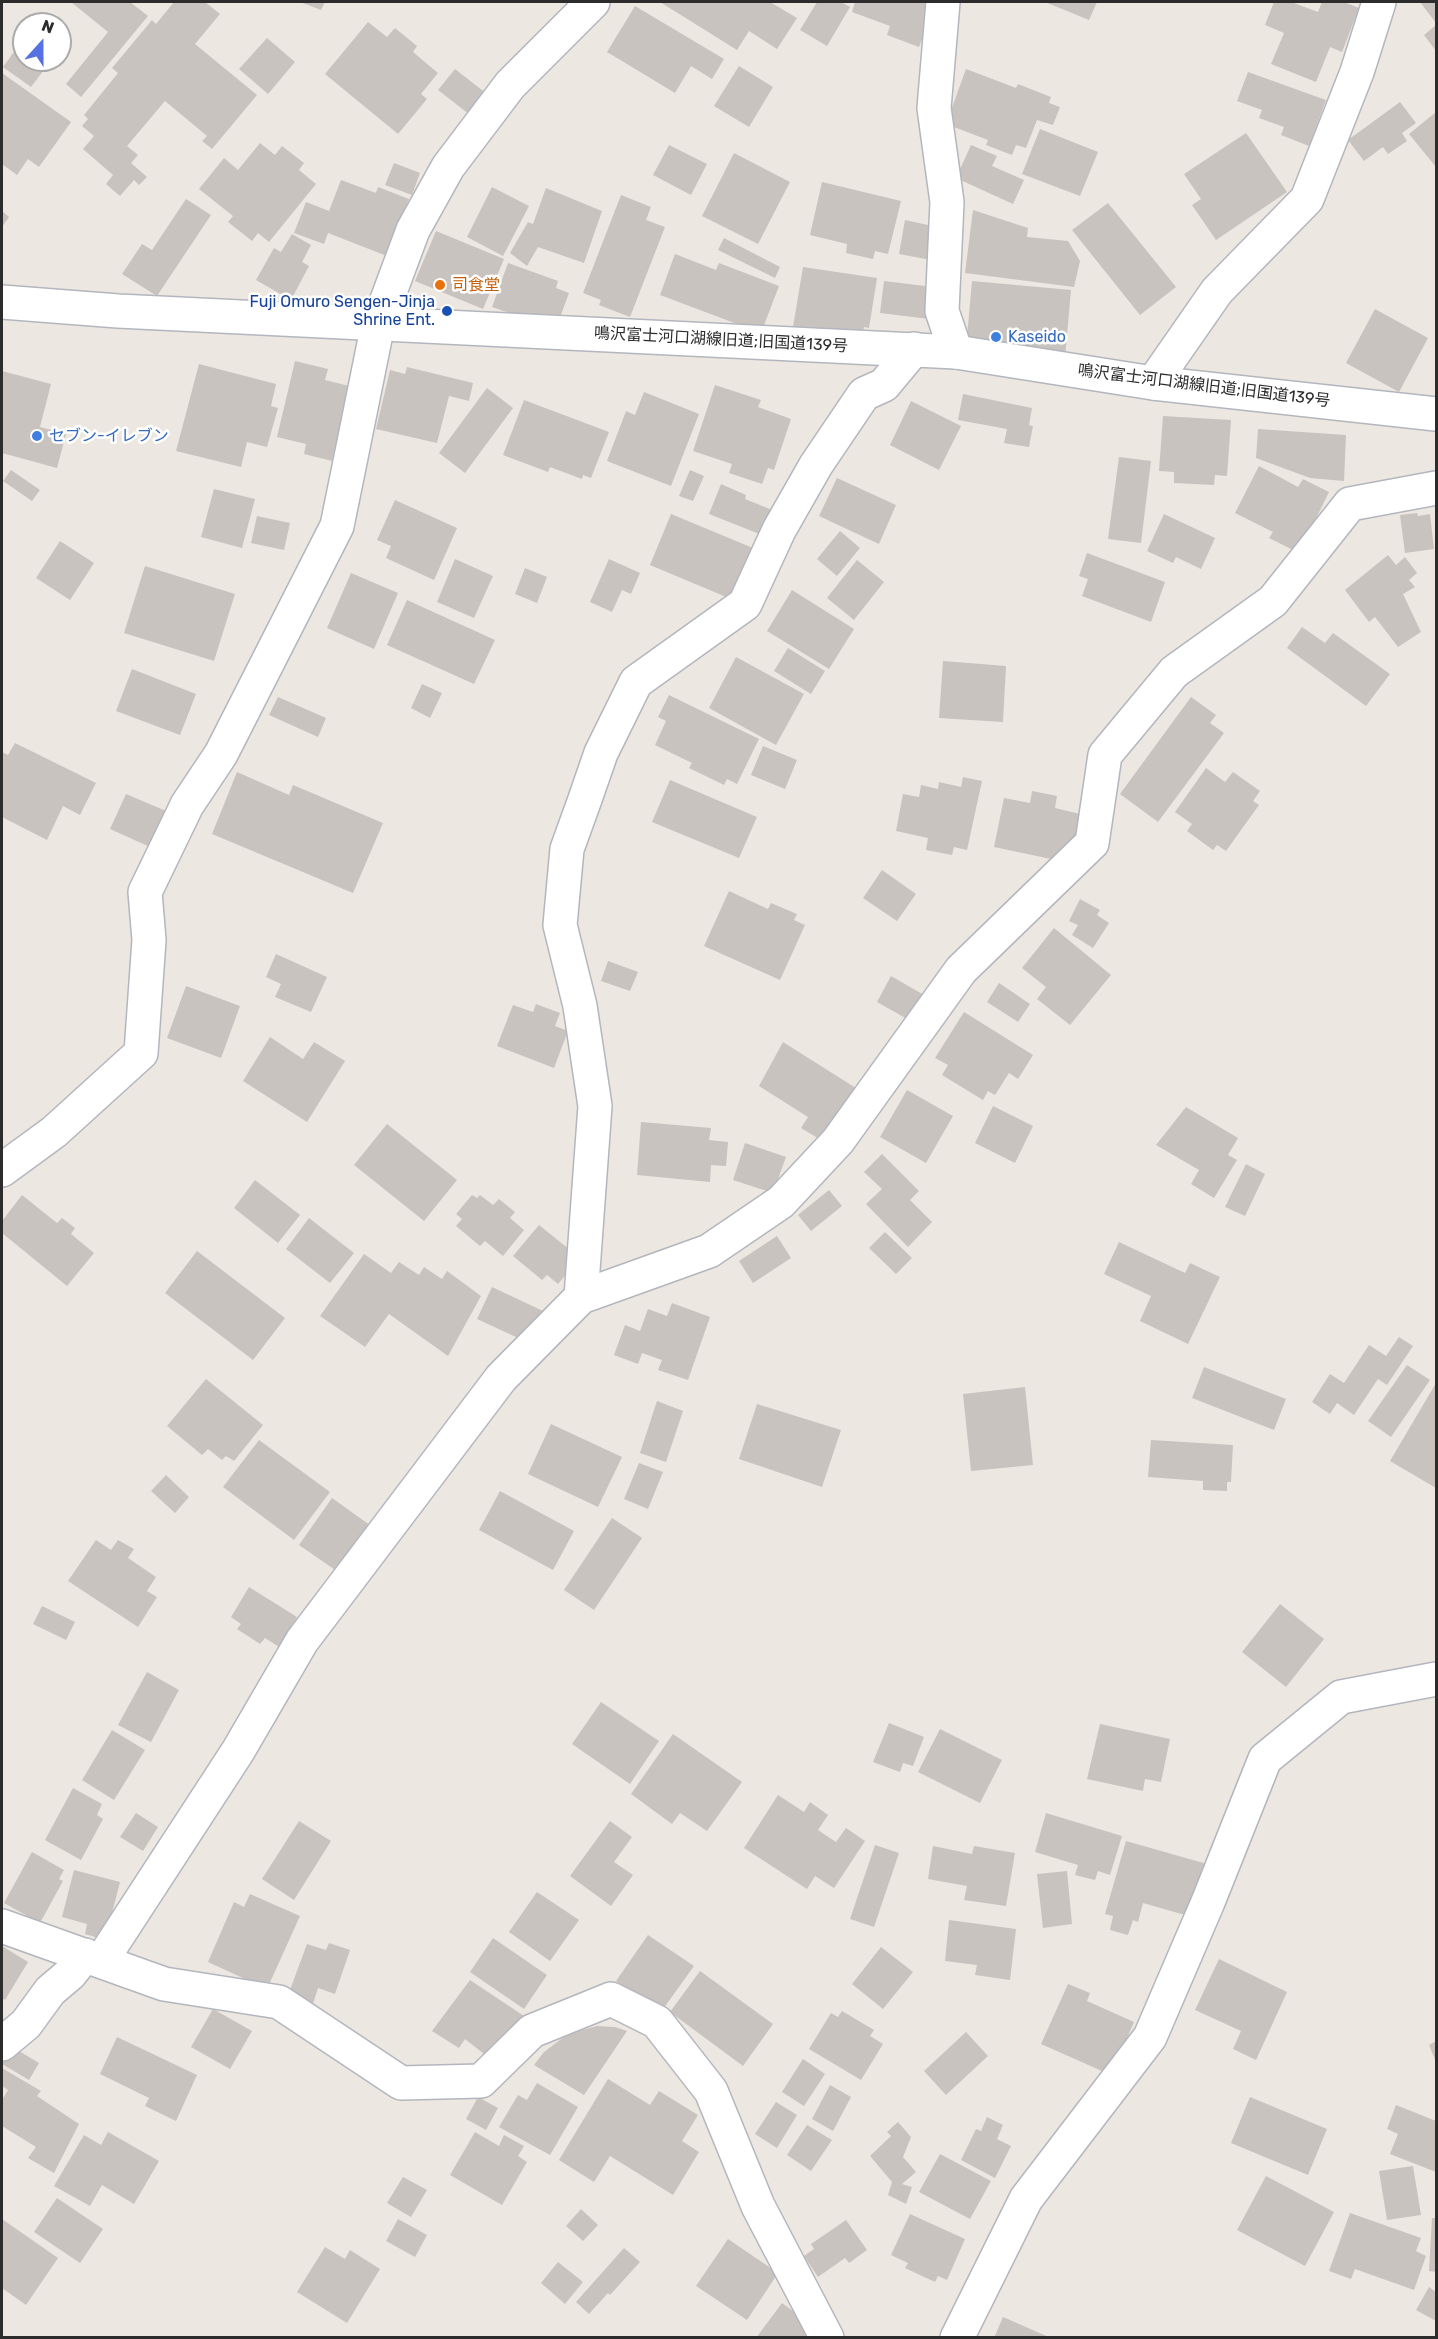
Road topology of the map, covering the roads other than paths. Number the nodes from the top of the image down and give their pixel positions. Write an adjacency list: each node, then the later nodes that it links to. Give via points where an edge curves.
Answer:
1 (593, 2): 5 (street, via 510,85 448,167 413,230)
2 (943, 2): 7 (street, via 934,108 947,202 942,311)
3 (1379, 2): 8 (street, via 1357,72 1307,199 1217,291)
4 (2, 302): 5 (street, 鳴沢富士河口湖線旧道;旧国道139号)
5 (378, 324): 6 (street, 鳴沢富士河口湖線旧道;旧国道139号); 11 (street, via 337,526 221,754 187,805 145,892 149,940 141,1053 54,1132)
6 (914, 349): 7 (street, 鳴沢富士河口湖線旧道;旧国道139号); 12 (street, via 884,385 864,394 822,456 779,530 745,604 636,682 601,753 567,849 560,925 580,1006 595,1106)
7 (956, 352): 8 (street, 鳴沢富士河口湖線旧道;旧国道139号)
8 (1153, 383): 9 (street, 鳴沢富士河口湖線旧道;旧国道139号)
9 (1437, 414)
10 (1437, 488): 12 (street, via 1350,504 1273,600 1174,672 1105,755 1092,843 961,970 838,1141 782,1202 709,1251)
11 (2, 1170)
12 (581, 1297): 15 (street, via 501,1378 302,1641 238,1751)
13 (1437, 1679): 18 (street, via 1341,1697 1265,1759 1150,2037 1026,2199)
14 (2, 1926): 15 (street)
15 (93, 1958): 16 (street, via 50,1991 26,2024); 17 (street, via 164,1984 279,2002 401,2083 481,2081 532,2031 610,1999 657,2022 711,2091 758,2206)
16 (2, 2044)
17 (827, 2337)
18 (957, 2337)

